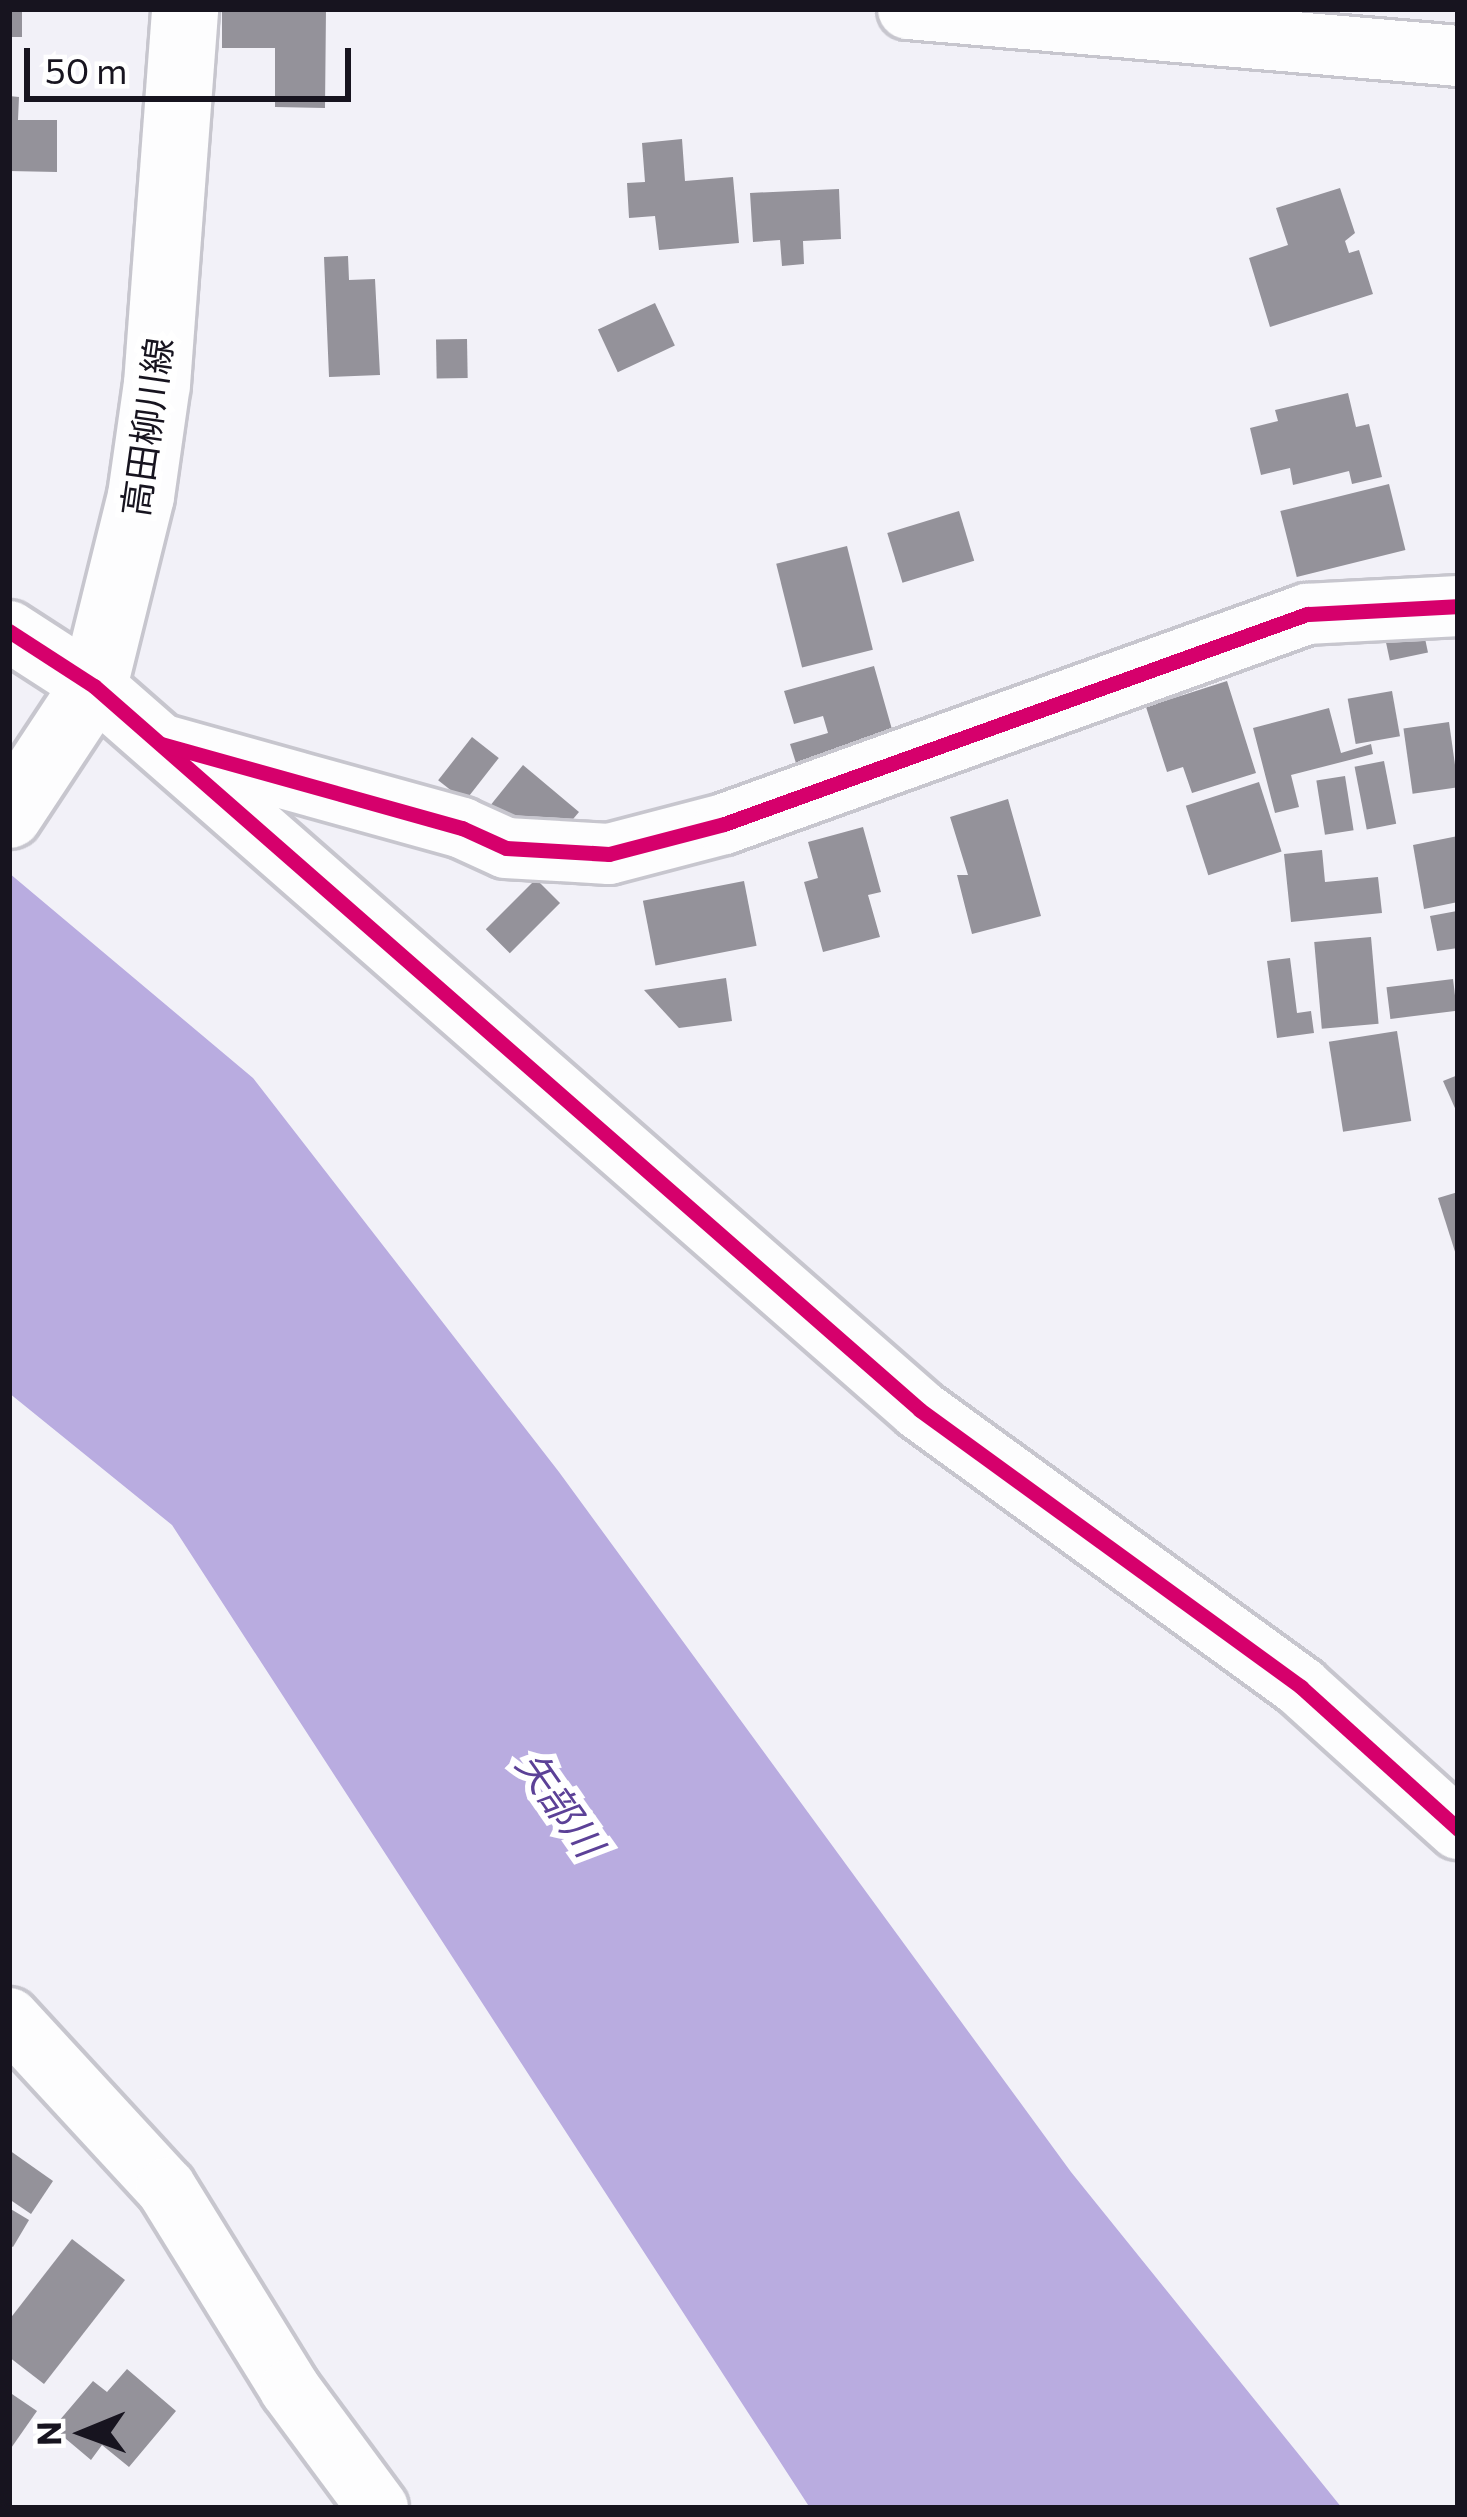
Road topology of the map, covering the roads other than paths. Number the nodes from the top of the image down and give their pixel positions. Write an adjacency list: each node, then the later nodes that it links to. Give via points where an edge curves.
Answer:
1 (185, 9): 6 (main road, 高田柳川線, via 141,496)
2 (908, 9): 3 (street)
3 (1458, 56)
4 (1458, 606): 7 (street, via 1307,614 724,824 609,854 506,848 462,828)
5 (9, 631): 6 (street)
6 (86, 700): 7 (street); 8 (main road, 高田柳川線)
7 (150, 741): 9 (street, via 920,1411 1301,1687)
8 (9, 815)
9 (1458, 1829)
10 (9, 2018): 11 (street, via 166,2188 290,2389)
11 (378, 2508)

